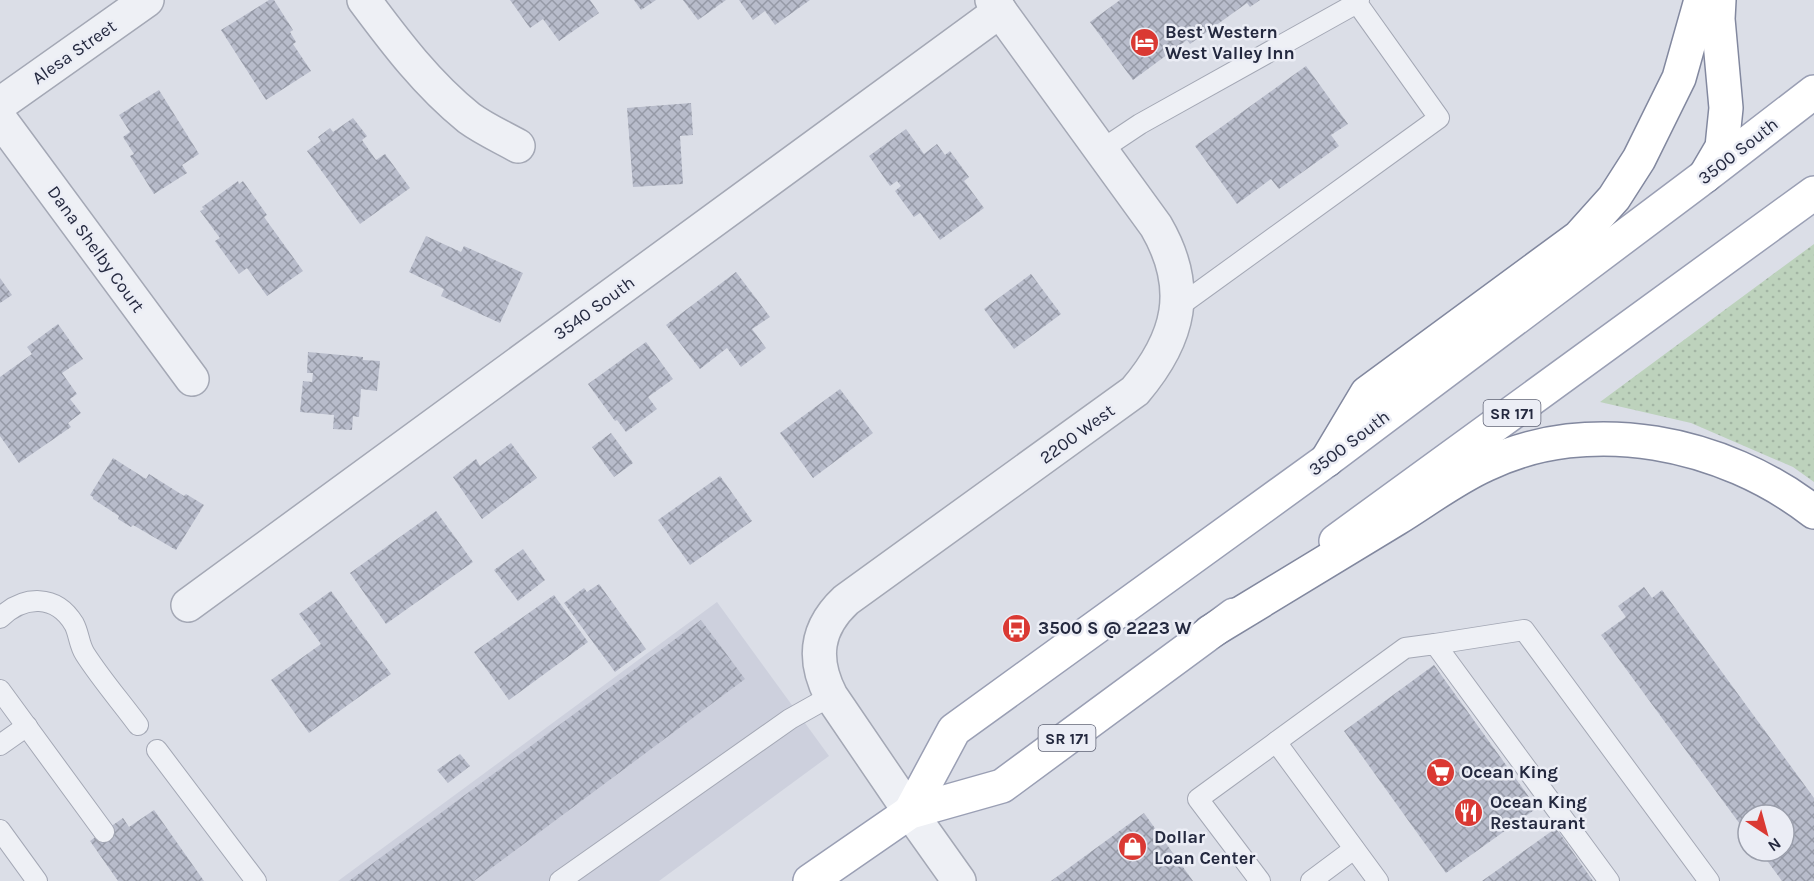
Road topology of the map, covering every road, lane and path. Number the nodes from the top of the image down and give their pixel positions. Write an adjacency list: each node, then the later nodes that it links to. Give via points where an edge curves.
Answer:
1 (147, 0): 8 (street, Alesa Street)
2 (364, 0): 10 (street, via 429,82 471,119)
3 (1701, 0): 16 (main road, via 1679,78 1640,159 1614,198 1579,237 1367,393)
4 (1719, 0): 12 (main road, via 1726,108 1722,147)
5 (1358, 1): 11 (lane); 14 (lane, via 1439,118)
6 (996, 5): 11 (street, 2200 West); 18 (street, 3540 South)
7 (1814, 92): 12 (main road, 3500 South / SR 171)
8 (0, 104)
9 (0, 118): 15 (street, Dana Shelby Court)
10 (518, 146)
11 (1101, 150): 14 (street, 2200 West, via 1167,244 1174,264)
12 (1705, 176): 16 (main road, 3500 South / SR 171)
13 (1814, 193): 20 (main road, 3500 South / SR 171)
14 (1178, 307): 23 (street, 2200 West, via 1167,344 1135,391 836,610 821,637 819,652 820,668)
15 (192, 379)
16 (1326, 460): 29 (main road, 3500 South / SR 171, via 954,730)
17 (1814, 512): 20 (main road, via 1768,482 1674,446 1611,439 1547,445 1485,465)
18 (188, 605)
19 (0, 618): 24 (lane, via 9,609 37,600 60,607 74,625 84,652)
20 (1210, 632): 29 (main road, 3500 South / SR 171, via 1002,786)
21 (1435, 644): 26 (lane, via 1405,648); 41 (lane); 42 (lane, via 1524,630)
22 (0, 690): 25 (lane)
23 (831, 696): 29 (street, 2200 West); 35 (lane, via 790,719)
24 (138, 725)
25 (27, 726): 27 (lane); 31 (lane)
26 (1276, 742): 32 (lane); 38 (lane, via 1198,799)
27 (0, 745)
28 (157, 750): 34 (lane)
29 (910, 812): 36 (main road, 3500 South / SR 171); 37 (street, 2200 West)
30 (0, 830): 33 (lane)
31 (104, 832)
32 (1354, 849): 39 (lane); 40 (lane)
33 (37, 881)
34 (256, 881)
35 (560, 881)
36 (810, 881)
37 (959, 881)
38 (1260, 881)
39 (1311, 881)
40 (1378, 881)
41 (1609, 881)
42 (1709, 881)

